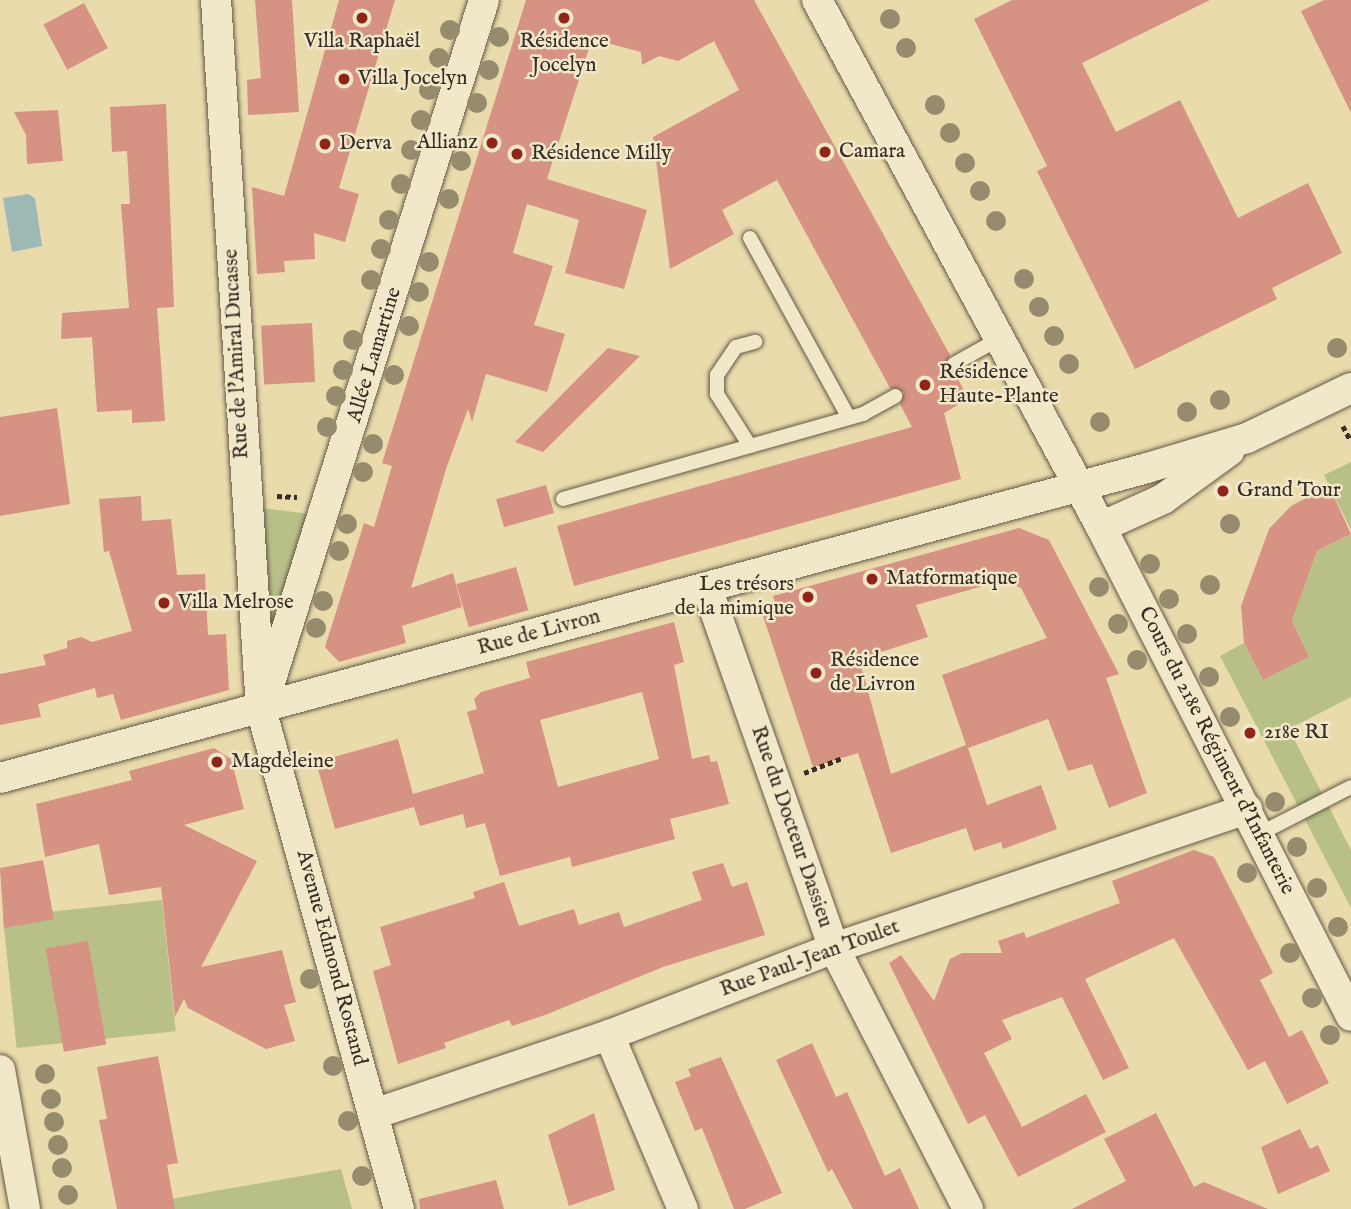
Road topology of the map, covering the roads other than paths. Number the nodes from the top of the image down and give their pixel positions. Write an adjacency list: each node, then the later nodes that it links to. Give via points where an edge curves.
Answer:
1 (216, 0): 17 (street, Rue de l'Amiral Ducasse)
2 (484, 0): 17 (street, Allée Lamartine, via 331,499)
3 (817, 0): 5 (street, Cours du 218e Régiment d'Infanterie)
4 (750, 238): 10 (lane)
5 (999, 339): 7 (lane); 13 (street, Cours du 218e Régiment d'Infanterie)
6 (755, 342): 12 (lane, via 736,347 717,375 717,394)
7 (954, 364)
8 (1351, 388): 11 (street)
9 (895, 396): 10 (lane)
10 (849, 418): 12 (lane)
11 (1247, 438): 13 (street, Rue de Livron); 15 (street, via 1163,499)
12 (750, 446): 14 (lane)
13 (1078, 488): 15 (street, Cours du 218e Régiment d'Infanterie); 16 (street, Rue de Livron)
14 (563, 499)
15 (1101, 527): 20 (street, Cours du 218e Régiment d'Infanterie)
16 (707, 588): 17 (street, Rue de Livron); 21 (street, Rue du Docteur Dassieu)
17 (261, 709): 18 (street, Rue de Livron); 25 (street, Avenue Edmond Rostand)
18 (0, 778)
19 (1351, 787): 20 (lane)
20 (1253, 821): 21 (street, Rue Paul-Jean Toulet); 22 (street, Cours du 218e Régiment d'Infanterie)
21 (834, 948): 23 (street, Rue Paul-Jean Toulet); 29 (street, Rue du Docteur Dassieu)
22 (1351, 1016)
23 (609, 1035): 25 (street, Rue Paul-Jean Toulet); 28 (street)
24 (0, 1070): 26 (street)
25 (374, 1114): 27 (street, Avenue Edmond Rostand)
26 (25, 1209)
27 (399, 1209)
28 (683, 1209)
29 (968, 1209)

